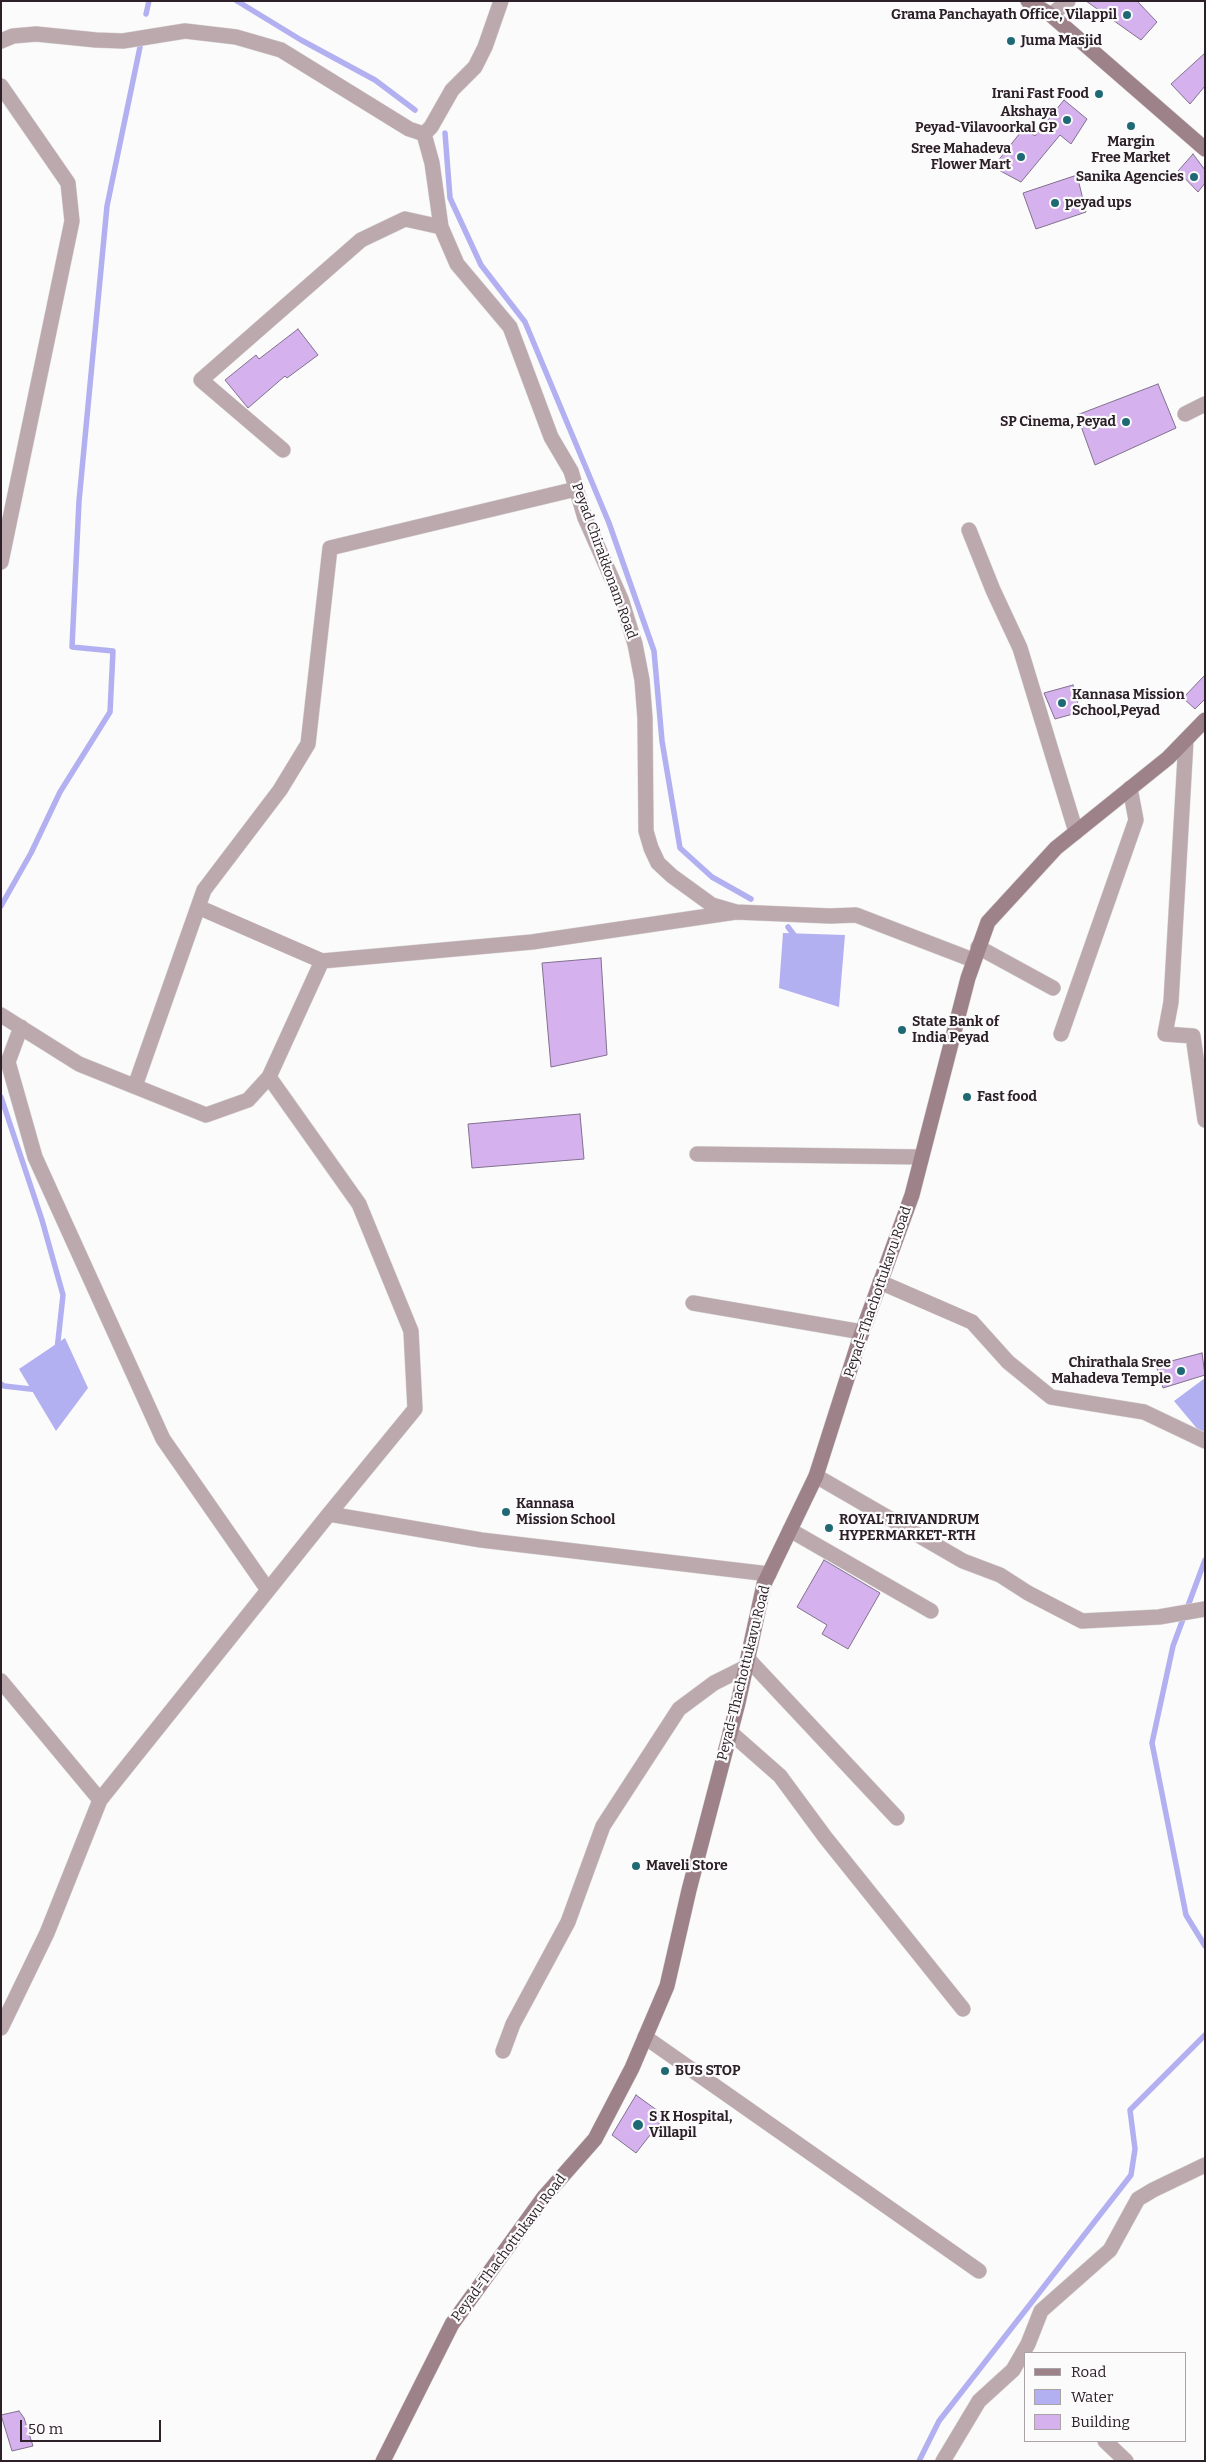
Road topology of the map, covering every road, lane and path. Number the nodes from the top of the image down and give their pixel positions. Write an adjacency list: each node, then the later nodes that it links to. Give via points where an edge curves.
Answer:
1 (501, 1): 7 (street, via 475,67 452,90)
2 (1028, 1): 4 (main road)
3 (1068, 1): 4 (street)
4 (1051, 15): 8 (main road)
5 (1, 41): 7 (street, via 12,36 36,34 123,41 185,31 236,37 280,50 408,129)
6 (1, 86): 15 (street, via 68,183 72,221)
7 (424, 134): 9 (street, Peyad Chirakkonam Road, via 432,162)
8 (1205, 150)
9 (441, 227): 12 (street, via 405,219 361,240 201,380); 13 (street, Peyad Chirakkonam Road, via 458,264 510,327 551,437 571,471)
10 (1205, 404): 11 (street)
11 (1185, 414)
12 (283, 450)
13 (576, 489): 20 (street, via 330,548 308,744 280,790 204,890); 21 (street, Peyad Chirakkonam Road, via 601,559 621,599 635,644 645,718 646,831 651,848 658,863 695,893 712,905)
14 (969, 530): 19 (street, via 1020,648)
15 (1, 562)
16 (1205, 720): 17 (main road, Peyad=Thachottukavu Road)
17 (1186, 740): 18 (main road, Peyad=Thachottukavu Road); 30 (street, via 1172,1002 1165,1034 1193,1036)
18 (1130, 788): 19 (main road, Peyad=Thachottukavu Road); 27 (street, via 1136,820)
19 (1076, 832): 22 (main road, Peyad=Thachottukavu Road, via 1056,848 988,922)
20 (198, 907): 23 (street); 29 (street)
21 (736, 912): 22 (street, Peyad Chirakkonam Road, via 856,915); 23 (street, via 532,942)
22 (975, 954): 24 (street, Peyad Chirakkonam Road); 32 (main road, Peyad=Thachottukavu Road)
23 (322, 961): 28 (street)
24 (1053, 988)
25 (1, 1015): 26 (street)
26 (21, 1028): 29 (street, via 79,1064); 41 (street, via 8,1062 35,1157 163,1439)
27 (1061, 1034)
28 (269, 1077): 29 (street, via 248,1100 206,1115); 38 (street, via 359,1204 411,1332 415,1409)
29 (135, 1086)
30 (1205, 1120)
31 (697, 1154): 32 (street)
32 (921, 1157): 33 (main road, Peyad=Thachottukavu Road, via 912,1195)
33 (880, 1282): 35 (main road, Peyad=Thachottukavu Road); 36 (street, via 972,1322 1008,1362 1051,1397 1144,1412)
34 (693, 1303): 35 (street)
35 (862, 1332): 37 (main road, Peyad=Thachottukavu Road)
36 (1205, 1441)
37 (816, 1476): 39 (main road, Peyad=Thachottukavu Road); 42 (street, via 963,1562 1000,1575 1082,1621 1159,1617)
38 (329, 1514): 40 (street, via 481,1540); 41 (street)
39 (790, 1530): 40 (main road, Peyad=Thachottukavu Road); 43 (street)
40 (769, 1574): 44 (main road, Peyad=Thachottukavu Road)
41 (268, 1590): 47 (street)
42 (1205, 1609)
43 (932, 1611)
44 (747, 1663): 46 (main road, Peyad=Thachottukavu Road); 48 (street); 52 (street, via 679,1709 603,1826 568,1922 513,2024)
45 (1, 1682): 47 (street)
46 (730, 1732): 49 (street, via 780,1776 824,1838); 51 (main road, Peyad=Thachottukavu Road, via 667,1986)
47 (100, 1800): 50 (street, via 48,1933)
48 (897, 1818)
49 (963, 2010)
50 (1, 2028)
51 (645, 2038): 54 (street); 58 (main road, Peyad=Thachottukavu Road, via 594,2139 544,2197 452,2324)
52 (503, 2051)
53 (1205, 2165): 55 (street, via 1138,2199 1110,2250 1041,2311)
54 (979, 2271)
55 (1025, 2352)
56 (1023, 2356): 59 (street, via 1013,2370 979,2401)
57 (1106, 2442): 60 (street)
58 (383, 2461)
59 (943, 2461)
60 (1126, 2461)

